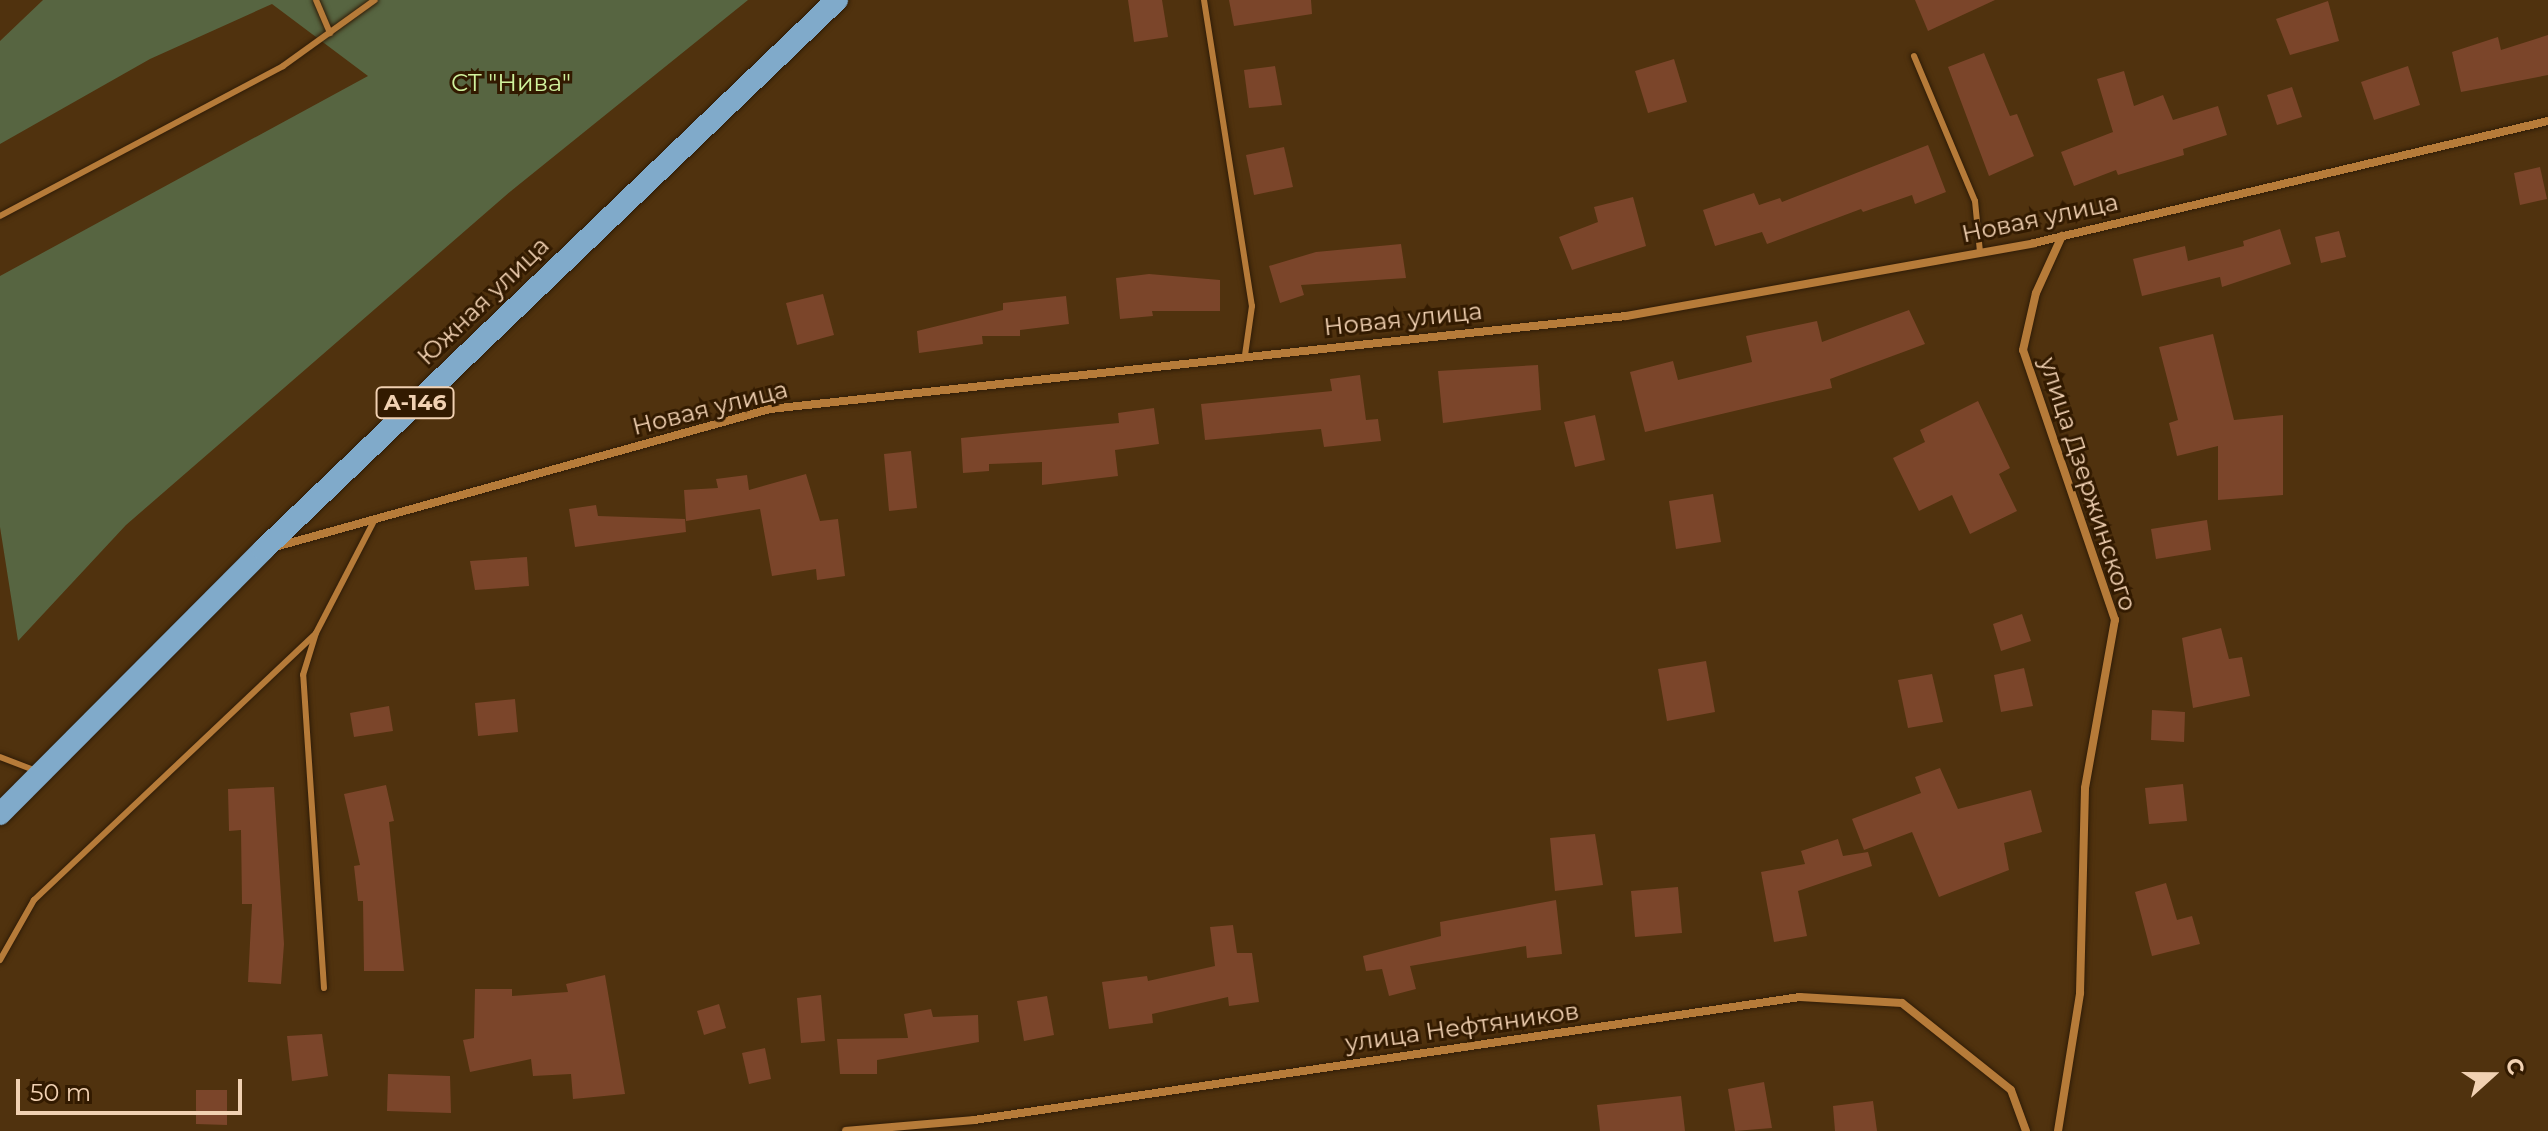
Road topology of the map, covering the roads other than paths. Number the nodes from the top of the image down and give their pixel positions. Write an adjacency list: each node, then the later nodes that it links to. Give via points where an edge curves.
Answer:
1 (316, 0): 5 (lane)
2 (375, 0): 5 (lane)
3 (837, 0): 13 (highway, Южная улица / А-146)
4 (1204, 0): 11 (lane, via 1252,306)
5 (330, 33): 8 (lane, via 283,66)
6 (1914, 56): 10 (lane, via 1975,201)
7 (2548, 121): 9 (street, Новая улица)
8 (0, 216)
9 (2062, 236): 10 (street, Новая улица); 22 (street, улица Дзержинского, via 2036,293 2023,350 2115,620 2085,788 2080,993)
10 (1980, 252): 11 (street, Новая улица, via 1626,316)
11 (1245, 355): 12 (street, Новая улица, via 770,409)
12 (375, 519): 13 (street, Новая улица); 14 (lane)
13 (263, 550): 16 (highway, Южная улица / А-146)
14 (316, 633): 18 (lane, via 34,900); 19 (lane, via 303,675)
15 (0, 757): 16 (lane)
16 (43, 774): 17 (highway, Южная улица / А-146)
17 (0, 814)
18 (0, 960)
19 (324, 988)
20 (846, 1131): 21 (street, улица Нефтяников, via 974,1120 1800,997 1902,1003 2011,1090)
21 (2026, 1131)
22 (2058, 1131)

